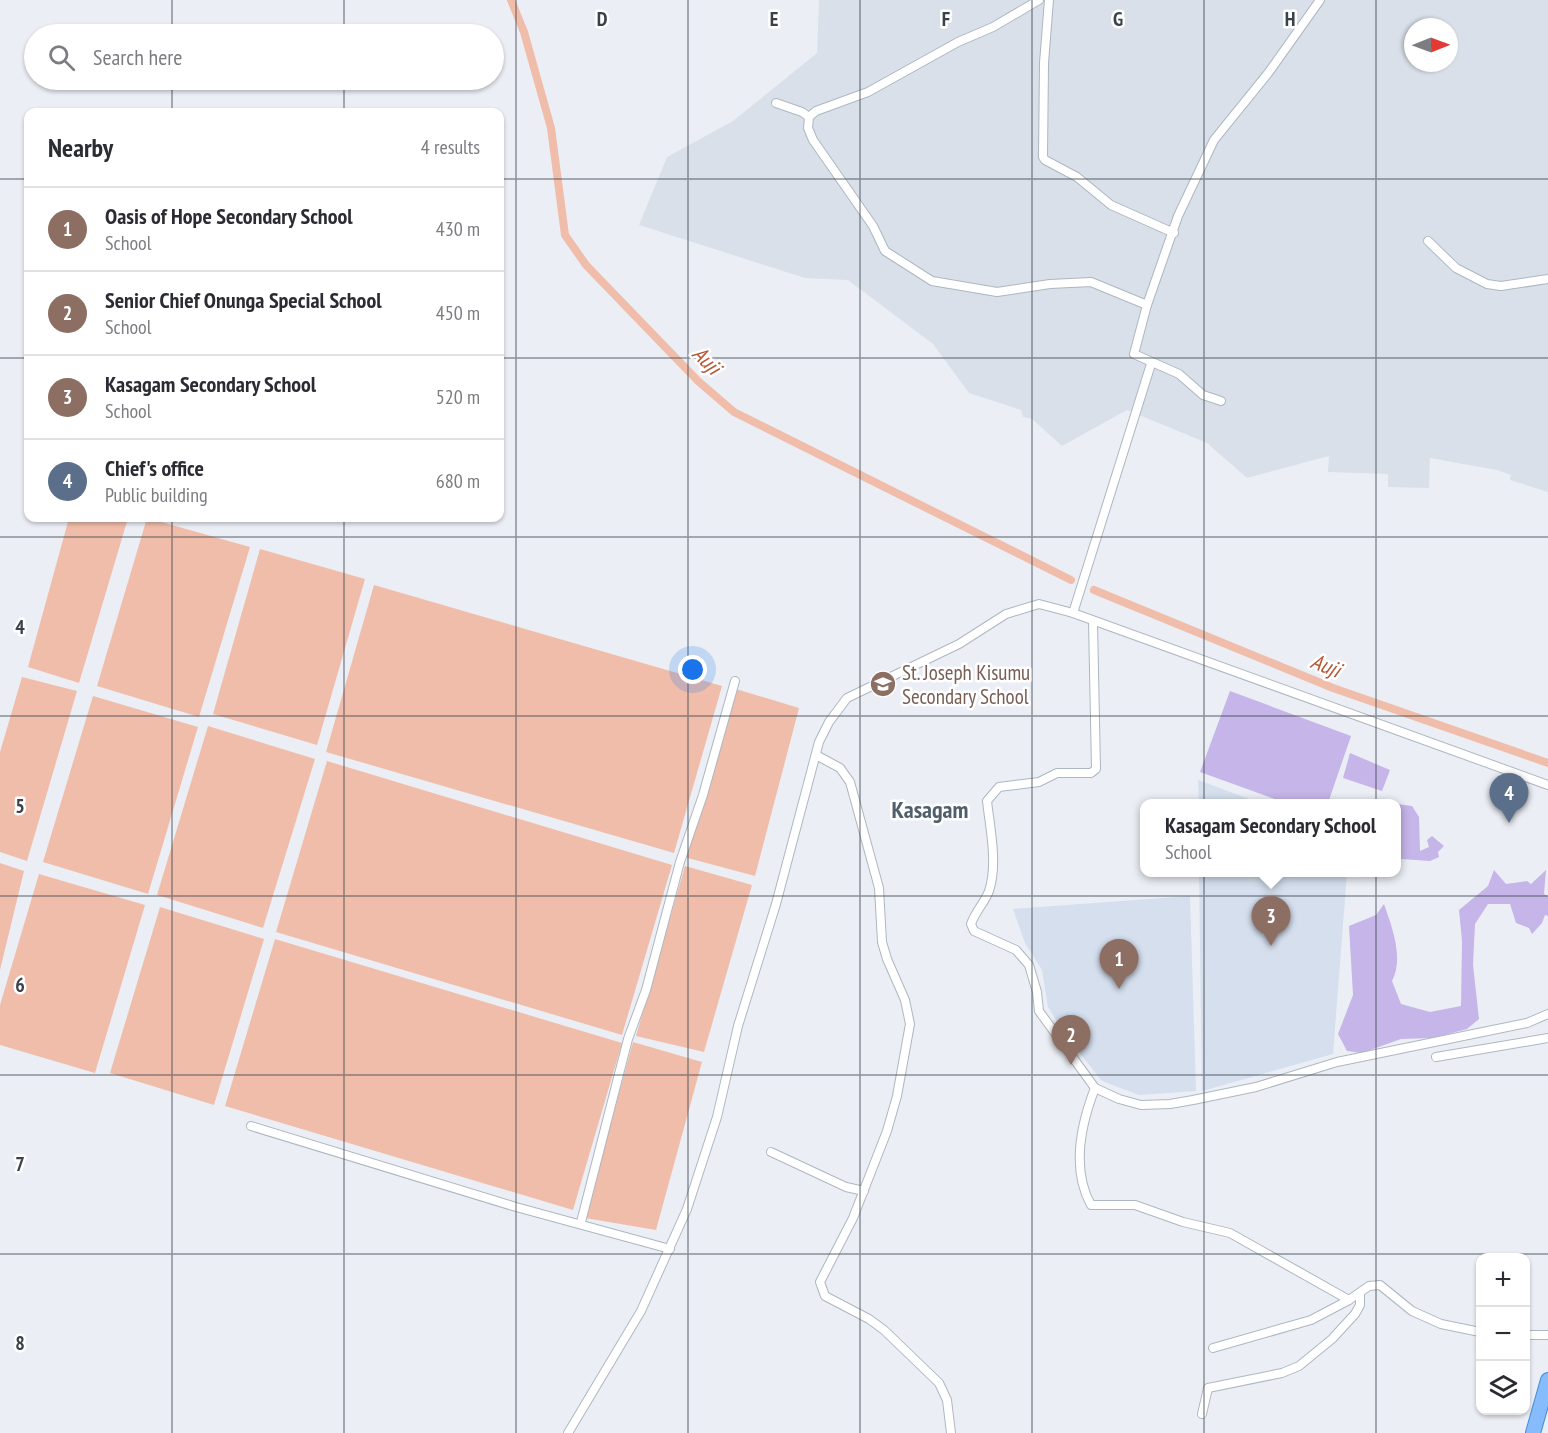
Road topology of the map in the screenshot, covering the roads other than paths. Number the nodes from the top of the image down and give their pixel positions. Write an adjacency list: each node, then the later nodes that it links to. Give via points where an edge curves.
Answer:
1 (1039, 0): 5 (street, via 868,92)
2 (1049, 0): 6 (street, via 1043,157 1077,177 1111,205)
3 (1320, 0): 6 (street, via 1214,140 1183,203)
4 (776, 103): 5 (street)
5 (809, 117): 9 (street, via 813,140 873,226 880,245 932,281 997,292 1091,282)
6 (1174, 233): 9 (street)
7 (1428, 241): 8 (street, via 1456,268 1487,284 1501,286)
8 (1548, 279)
9 (1147, 305): 10 (street, via 1134,354)
10 (1151, 364): 11 (street, via 1179,374 1203,395); 12 (street)
11 (1221, 401)
12 (1073, 614): 13 (street); 15 (street, via 1046,604 1024,607 847,698 829,722)
13 (1093, 621): 16 (street); 20 (street, via 1096,769 1091,773 1057,773 1039,782 999,787 987,801 992,869 988,892 971,924 974,931 1016,950 1029,966 1037,992 1036,1007)
14 (735, 681): 24 (street, via 646,990 628,1039)
15 (816, 755): 23 (street, via 840,768 850,782 878,882 882,942 909,1013 897,1096); 25 (street, via 738,1026 717,1117)
16 (1548, 785)
17 (1548, 1014): 20 (street, via 1527,1023 1337,1062 1256,1087 1170,1104 1141,1105)
18 (1548, 1038): 19 (street)
19 (1436, 1057)
20 (1095, 1088): 27 (street, via 1083,1119 1079,1160 1091,1205 1135,1204 1241,1237)
21 (251, 1126): 24 (street, via 516,1207)
22 (771, 1152): 23 (street, via 846,1187)
23 (864, 1191): 36 (street, via 822,1275 822,1289 836,1303 884,1330 939,1383 947,1400)
24 (580, 1222): 25 (street)
25 (670, 1248): 35 (street, via 641,1311)
26 (1360, 1295): 27 (street); 28 (street, via 1369,1286 1380,1285 1412,1311 1441,1324); 34 (street, via 1355,1314 1309,1359 1282,1373 1213,1386 1206,1393)
27 (1349, 1300): 31 (street, via 1311,1320)
28 (1476, 1331)
29 (1530, 1335): 30 (street)
30 (1548, 1335)
31 (1213, 1348)
32 (1548, 1380): 37 (highway)
33 (1548, 1398): 38 (highway)
34 (1202, 1414)
35 (568, 1433)
36 (951, 1433)
37 (1533, 1433)
38 (1538, 1433)

